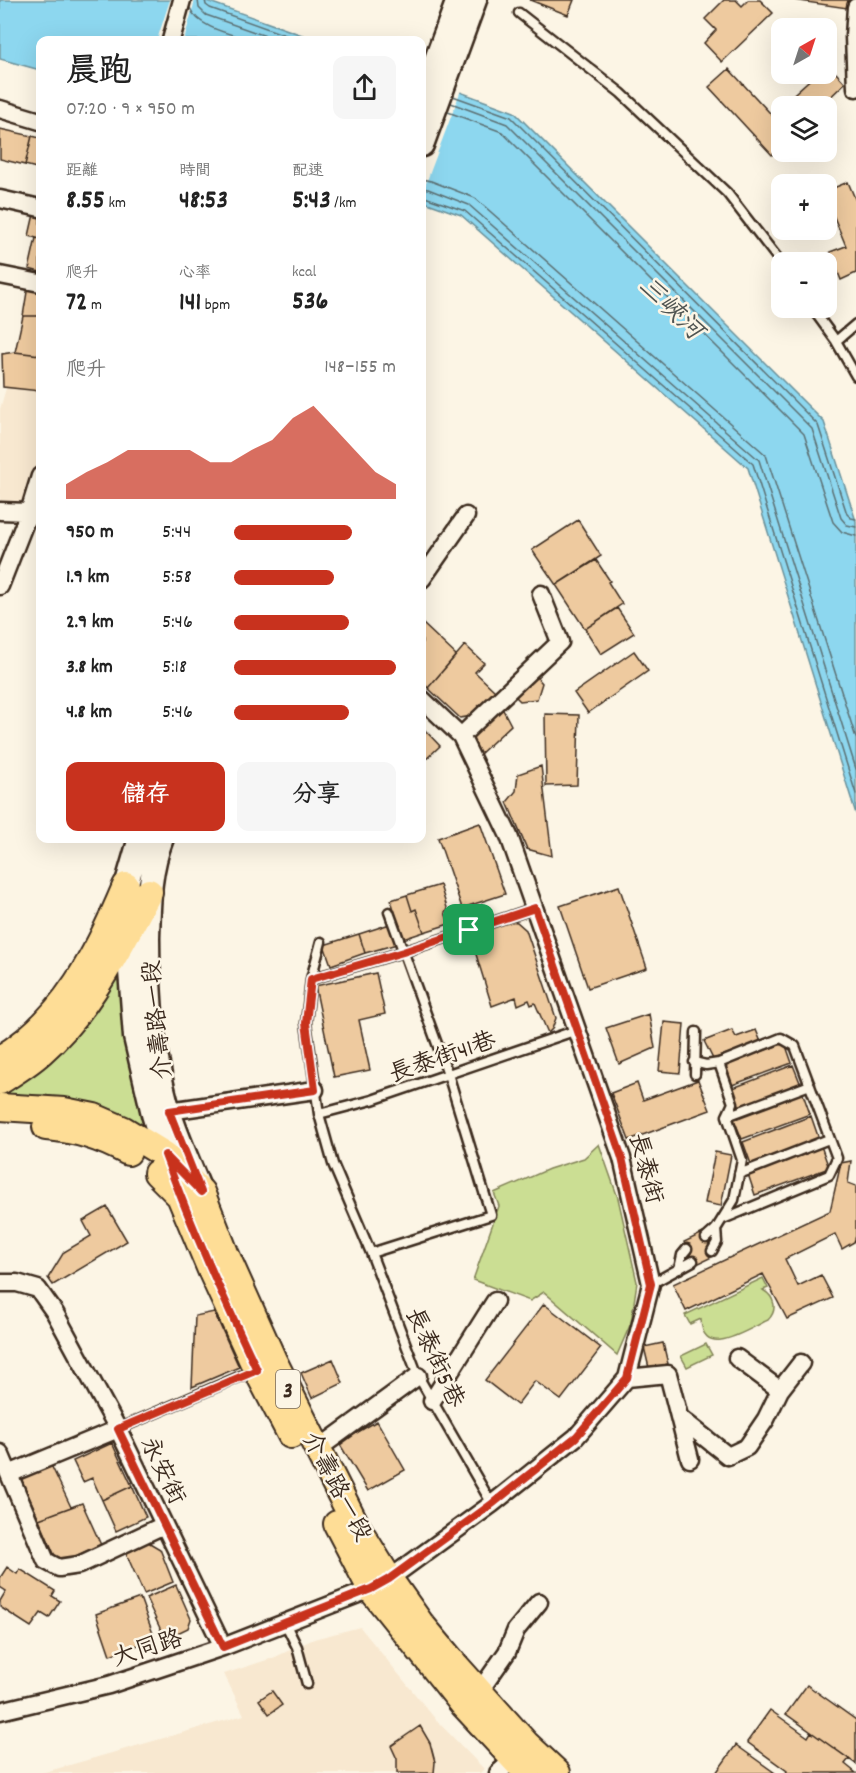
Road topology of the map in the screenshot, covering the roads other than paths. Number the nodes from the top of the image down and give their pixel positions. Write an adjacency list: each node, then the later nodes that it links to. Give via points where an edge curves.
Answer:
1 (182, 0): 6 (street)
2 (458, 0): 8 (main road)
3 (475, 0): 11 (main road)
4 (856, 7): 7 (street)
5 (519, 13): 14 (lane, via 621,93 727,193)
6 (172, 36)
7 (856, 85)
8 (426, 86)
9 (0, 109): 10 (street)
10 (36, 120)
11 (426, 134)
12 (0, 199): 13 (street)
13 (36, 207)
14 (773, 252)
15 (0, 275): 16 (street)
16 (36, 282)
17 (819, 318): 19 (lane)
18 (856, 324): 19 (lane)
19 (836, 341): 20 (lane)
20 (856, 376)
21 (0, 511): 22 (street)
22 (35, 514): 25 (street)
23 (466, 516): 24 (street)
24 (426, 573)
25 (0, 586)
26 (541, 594): 28 (street, via 560,642)
27 (426, 703): 28 (street, 長泰街)
28 (461, 736): 32 (street, 長泰街, via 509,836)
29 (140, 843): 31 (main road, 介壽路一段)
30 (160, 843): 31 (main road, 介壽路一段)
31 (138, 889): 34 (main road); 40 (main road, via 53,1015 19,1048); 49 (main road, 介壽路一段, via 152,1022)
32 (535, 908): 36 (lane); 38 (street, 長泰街)
33 (389, 912): 36 (lane)
34 (128, 931): 45 (main road, via 105,974 70,1021 41,1052); 54 (main road, 介壽路一段, via 135,1037)
35 (321, 942): 37 (lane, 長泰街5巷)
36 (403, 952): 37 (lane); 43 (lane)
37 (311, 979): 47 (lane, 長泰街5巷, via 306,1023)
38 (577, 1030): 43 (lane, 長泰街41巷); 66 (street, 長泰街, via 622,1158)
39 (696, 1032): 41 (lane)
40 (0, 1059)
41 (694, 1062): 42 (lane); 44 (lane)
42 (719, 1063): 46 (lane, via 781,1038 795,1046); 51 (lane, via 733,1103)
43 (448, 1074): 50 (lane, 長泰街41巷); 62 (lane, via 491,1215)
44 (695, 1074)
45 (0, 1081)
46 (810, 1085): 51 (lane); 53 (lane)
47 (315, 1090): 49 (street); 50 (lane, 長泰街5巷)
48 (0, 1107): 54 (main road, 3, via 64,1111 94,1118)
49 (169, 1111): 56 (main road, 介壽路一段)
50 (319, 1114): 62 (lane, 長泰街5巷, via 333,1164)
51 (727, 1116): 55 (lane, via 742,1160)
52 (0, 1124): 56 (main road, 3, via 58,1128 118,1146)
53 (829, 1139): 55 (lane); 57 (lane, via 837,1158 829,1175)
54 (165, 1155): 56 (main road, 3)
55 (739, 1174): 57 (lane, via 734,1200)
56 (190, 1194): 70 (main road, 介壽路一段 / 3, via 211,1270); 77 (main road, 介壽路一段 / 3, via 225,1253)
57 (723, 1219): 58 (lane)
58 (716, 1229): 59 (lane); 61 (lane, via 717,1242)
59 (706, 1238)
60 (687, 1249): 64 (lane)
61 (712, 1251)
62 (371, 1253): 71 (lane, 長泰街5巷)
63 (693, 1261): 64 (lane)
64 (679, 1269): 66 (lane)
65 (0, 1283): 76 (street, 永安街, via 17,1283 38,1290 55,1313)
66 (651, 1284): 72 (street, 長泰街)
67 (495, 1301): 74 (street)
68 (737, 1358): 73 (street)
69 (801, 1363): 73 (street)
70 (257, 1370): 76 (lane); 83 (main road, 介壽路一段 / 3)
71 (418, 1376): 74 (lane, 長泰街5巷); 77 (street)
72 (627, 1378): 75 (street, via 668,1374); 81 (street, 長泰街, via 576,1437)
73 (780, 1390): 75 (street, via 747,1447 728,1456)
74 (432, 1401): 81 (lane, 長泰街5巷)
75 (679, 1417): 79 (street)
76 (118, 1429): 80 (street); 82 (street, 永安街)
77 (318, 1449): 83 (main road, 介壽路一段 / 3)
78 (0, 1453): 80 (street)
79 (690, 1459)
80 (9, 1474): 82 (street, via 46,1562 59,1568 79,1565)
81 (492, 1504): 83 (street, 長泰街)
82 (164, 1525): 86 (street, 永安街)
83 (380, 1584): 85 (street, 大同路); 88 (main road, 介壽路一段 / 3, via 420,1623); 90 (main road, 介壽路一段 / 3)
84 (539, 1602): 88 (street, via 516,1630 507,1652)
85 (285, 1623): 86 (street, 大同路); 87 (lane, via 297,1647)
86 (223, 1647): 89 (street, 大同路, via 109,1684)
87 (307, 1684)
88 (479, 1692): 91 (main road, 介壽路一段 / 3)
89 (0, 1711)
90 (513, 1769)
91 (557, 1773)

